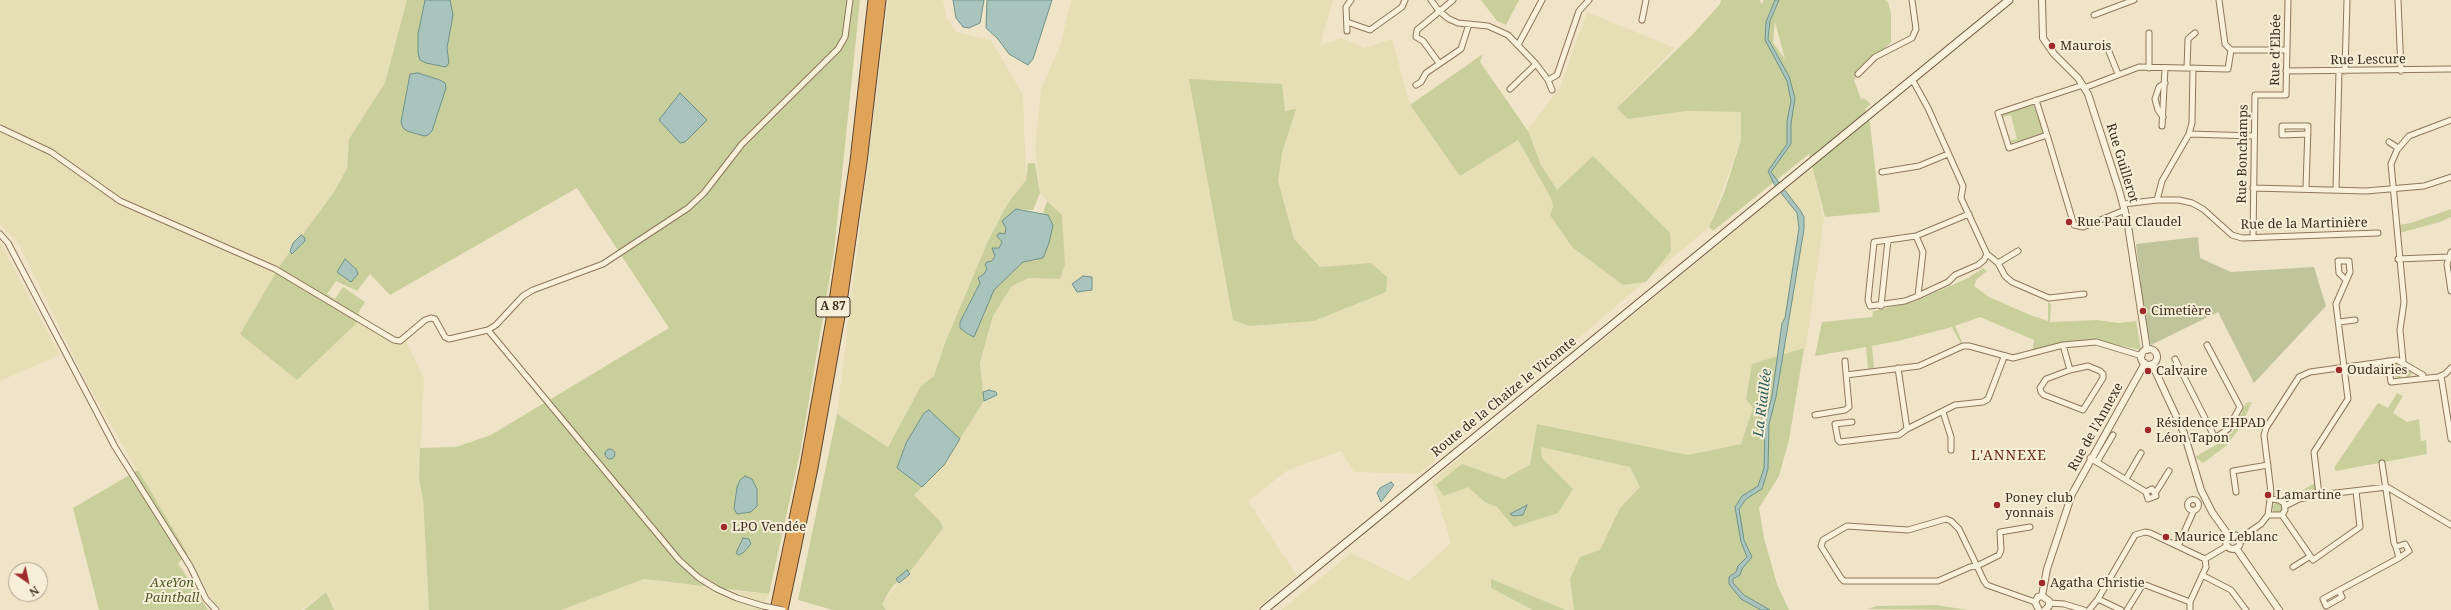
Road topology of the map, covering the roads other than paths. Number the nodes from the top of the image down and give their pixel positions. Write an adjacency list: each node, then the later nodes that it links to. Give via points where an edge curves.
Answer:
1 (850, 0): 90 (street, via 845,37 838,49 742,144 704,193 676,217 603,264 523,296)
2 (873, 0): 155 (highway, A 87, via 854,169 832,314 807,459)
3 (880, 0): 156 (highway, A 87, via 863,154 842,300 814,460)
4 (1351, 0): 22 (street, via 1346,7)
5 (1405, 0): 22 (street, via 1402,7 1370,30)
6 (1431, 0): 19 (street)
7 (1453, 0): 19 (street)
8 (1542, 0): 27 (street)
9 (1589, 0): 44 (street, via 1579,11 1557,75)
10 (1646, 0): 21 (street)
11 (1912, 0): 41 (street, via 1916,29 1912,38 1876,58)
12 (2009, 0): 43 (main road, Route de la Chaize le Vicomte)
13 (2042, 0): 47 (street, Rue Guillerot, via 2043,38)
14 (2134, 0): 20 (street)
15 (2219, 0): 29 (street, via 2225,44)
16 (2288, 0): 30 (street, Rue d'Elbée)
17 (2347, 0): 39 (street)
18 (2398, 0): 40 (street)
19 (1439, 11): 23 (street, via 1454,21); 31 (street, via 1417,30 1416,37 1423,40)
20 (2094, 15)
21 (1642, 20)
22 (1347, 22): 24 (street)
23 (1469, 24): 27 (street, via 1497,29); 31 (street, via 1461,49)
24 (1347, 31)
25 (2149, 33): 33 (street)
26 (2195, 33): 35 (street, via 2188,39)
27 (1518, 45): 32 (street)
28 (2108, 48): 42 (street)
29 (2231, 50): 30 (street); 35 (street, via 2228,69)
30 (2287, 50): 37 (street, Rue d'Elbée)
31 (1439, 63): 46 (street)
32 (1536, 64): 44 (street); 48 (street)
33 (2149, 68): 34 (street); 42 (street, via 2132,68)
34 (2165, 68): 35 (street); 45 (street)
35 (2190, 68): 56 (street, via 2192,123)
36 (2451, 69): 40 (street, Rue Lescure)
37 (2286, 71): 38 (street, Rue Lescure); 50 (street, Rue d'Elbée, via 2286,95)
38 (2339, 71): 39 (street, Rue Lescure); 68 (street)
39 (2345, 71): 40 (street, Rue Lescure)
40 (2401, 71)
41 (1858, 74)
42 (2118, 74): 47 (street)
43 (1912, 79): 62 (street); 157 (main road, Route de la Chaize le Vicomte)
44 (1548, 80): 49 (street)
45 (2164, 83): 52 (street); 52 (street, via 2155,99)
46 (1416, 85)
47 (2083, 86): 51 (street); 70 (street, Rue Guillerot, via 2092,105)
48 (1510, 89)
49 (1552, 90)
50 (2255, 95): 59 (street, Rue Bonchamps)
51 (2036, 100): 58 (street); 58 (street, via 1998,113 2009,148)
52 (2163, 117): 54 (street)
53 (2451, 120): 61 (street, via 2409,136)
54 (2162, 126)
55 (0, 128): 90 (street, via 51,152 120,201 275,270 394,340 400,340 431,318 449,339)
56 (2189, 134): 59 (street); 69 (street, via 2162,181)
57 (2308, 134): 57 (street, via 2308,126 2282,126 2282,134); 66 (street)
58 (2048, 135): 70 (street, via 2074,225 2083,227)
59 (2254, 136): 65 (street, Rue Bonchamps)
60 (2389, 142): 61 (street)
61 (2398, 148): 67 (street, via 2391,164)
62 (1948, 154): 63 (street, via 1919,166); 71 (street, via 1963,186 1961,198)
63 (1882, 172)
64 (2451, 177): 67 (street, via 2424,186)
65 (2253, 188): 66 (street); 75 (street, Rue Bonchamps)
66 (2306, 188): 68 (street)
67 (2394, 188): 68 (street); 81 (street)
68 (2336, 189)
69 (2157, 200): 70 (street, Rue de la Martinière); 75 (street, Rue de la Martinière, via 2179,200 2198,205 2232,235)
70 (2124, 207): 93 (street, Rue Guillerot)
71 (1969, 214): 74 (street); 79 (street)
72 (2378, 233): 75 (street, Rue de la Martinière)
73 (0, 234): 154 (street, via 8,243 114,447 190,566 206,599)
74 (1916, 236): 76 (street); 86 (street, via 1923,252)
75 (2252, 238)
76 (1888, 240): 87 (street); 87 (street, via 1874,242 1872,254 1868,303 1872,307)
77 (2018, 251): 82 (street)
78 (2451, 252): 80 (street)
79 (1987, 254): 82 (street); 86 (street, via 1978,265)
80 (2448, 257): 81 (street); 84 (street)
81 (2398, 259): 99 (street, via 2404,302 2400,330)
82 (1998, 263): 85 (street, via 2005,276 2012,282 2049,298)
83 (2346, 280): 89 (street, via 2336,301)
84 (2451, 291)
85 (2084, 294)
86 (1918, 296): 87 (street)
87 (1881, 306)
88 (2355, 320): 89 (street)
89 (2338, 322): 102 (street)
90 (488, 330): 156 (street, bridge, via 663,542 690,571 727,594)
91 (2063, 345): 94 (street, via 2096,342); 95 (street, via 2024,356); 105 (street)
92 (2207, 345): 96 (street, via 2240,407 2228,429 2216,438)
93 (2146, 350): 94 (street); 101 (street, via 2152,350 2157,355 2156,362)
94 (2142, 356): 100 (street)
95 (2004, 357): 103 (street, via 1978,346 1962,346 1927,364); 109 (street, via 1988,398 1983,402 1955,406)
96 (2175, 359)
97 (1845, 361): 106 (street)
98 (2388, 361): 99 (street); 102 (street); 108 (street, via 2391,382)
99 (2403, 361): 108 (street, via 2423,375)
100 (2144, 363): 101 (street); 117 (street, Rue de l'Annexe)
101 (2152, 364): 136 (street, via 2184,433 2201,490)
102 (2345, 367): 120 (street, via 2310,372 2299,377 2266,428 2264,435); 128 (street, via 2348,399 2314,452)
103 (1898, 368): 106 (street); 112 (street)
104 (2451, 368): 107 (street)
105 (2070, 370): 105 (street, via 2046,380 2040,388 2041,392 2044,396 2083,410 2087,407 2103,374 2088,366)
106 (1846, 375): 110 (street, via 1849,407 1845,410)
107 (2441, 376): 108 (street); 114 (street)
108 (2423, 378)
109 (1943, 412): 112 (street); 115 (street, via 1951,437)
110 (1816, 414)
111 (1852, 422): 112 (street, via 1835,424 1838,440 1847,442 1899,435)
112 (1907, 429)
113 (2113, 435): 118 (street)
114 (2451, 439)
115 (1951, 450)
116 (2141, 453): 122 (street)
117 (2090, 458): 118 (street); 149 (street, Rue de l'Annexe, via 2072,494 2047,569)
118 (2097, 462): 122 (street)
119 (2382, 463): 123 (street)
120 (2268, 465): 127 (street, via 2233,471); 129 (street)
121 (2169, 471): 126 (street)
122 (2126, 479): 125 (street)
123 (2387, 487): 124 (street); 134 (street); 140 (street)
124 (2356, 491): 128 (street); 142 (street, via 2360,522 2357,531 2314,559)
125 (2146, 492): 126 (street, via 2152,489); 126 (street, via 2146,497 2151,499)
126 (2156, 492)
127 (2236, 492)
128 (2319, 495): 130 (street, via 2299,499)
129 (2271, 499): 130 (street, via 2280,500); 132 (street)
130 (2286, 506): 133 (street)
131 (2194, 510): 138 (street)
132 (2268, 515): 133 (street); 137 (street, via 2261,524)
133 (2282, 515): 142 (street)
134 (2451, 525)
135 (2030, 527): 145 (street, via 2000,532 1999,555)
136 (2229, 536): 137 (street); 139 (street)
137 (2239, 539): 141 (street, via 2240,544)
138 (2178, 546): 143 (street); 150 (street, via 2150,533 2135,535)
139 (2227, 546): 141 (street, via 2231,549); 143 (street)
140 (2396, 547): 144 (street); 144 (street, via 2403,543 2409,551)
141 (2236, 548): 166 (street)
142 (2309, 557): 146 (street)
143 (2205, 558): 147 (street, via 2206,567)
144 (2400, 558): 148 (street)
145 (1977, 566): 145 (street, via 1955,523 1946,519 1908,530 1847,526 1821,543 1841,578 1848,582 1938,581); 151 (street, via 1984,581 1991,588)
146 (2293, 567)
147 (2202, 575): 152 (street); 165 (street, via 2231,590)
148 (2339, 591)
149 (2042, 596): 151 (street); 153 (street)
150 (2098, 599): 161 (street); 162 (street)
151 (2035, 602): 158 (street)
152 (2190, 602): 163 (street, via 2143,584); 164 (street)
153 (2050, 603): 159 (street); 160 (street)
154 (216, 610)
155 (775, 610)
156 (783, 610)
157 (1263, 610)
158 (2039, 610)
159 (2045, 610)
160 (2084, 610)
161 (2089, 610)
162 (2121, 610)
163 (2127, 610)
164 (2190, 610)
165 (2246, 610)
166 (2279, 610)

